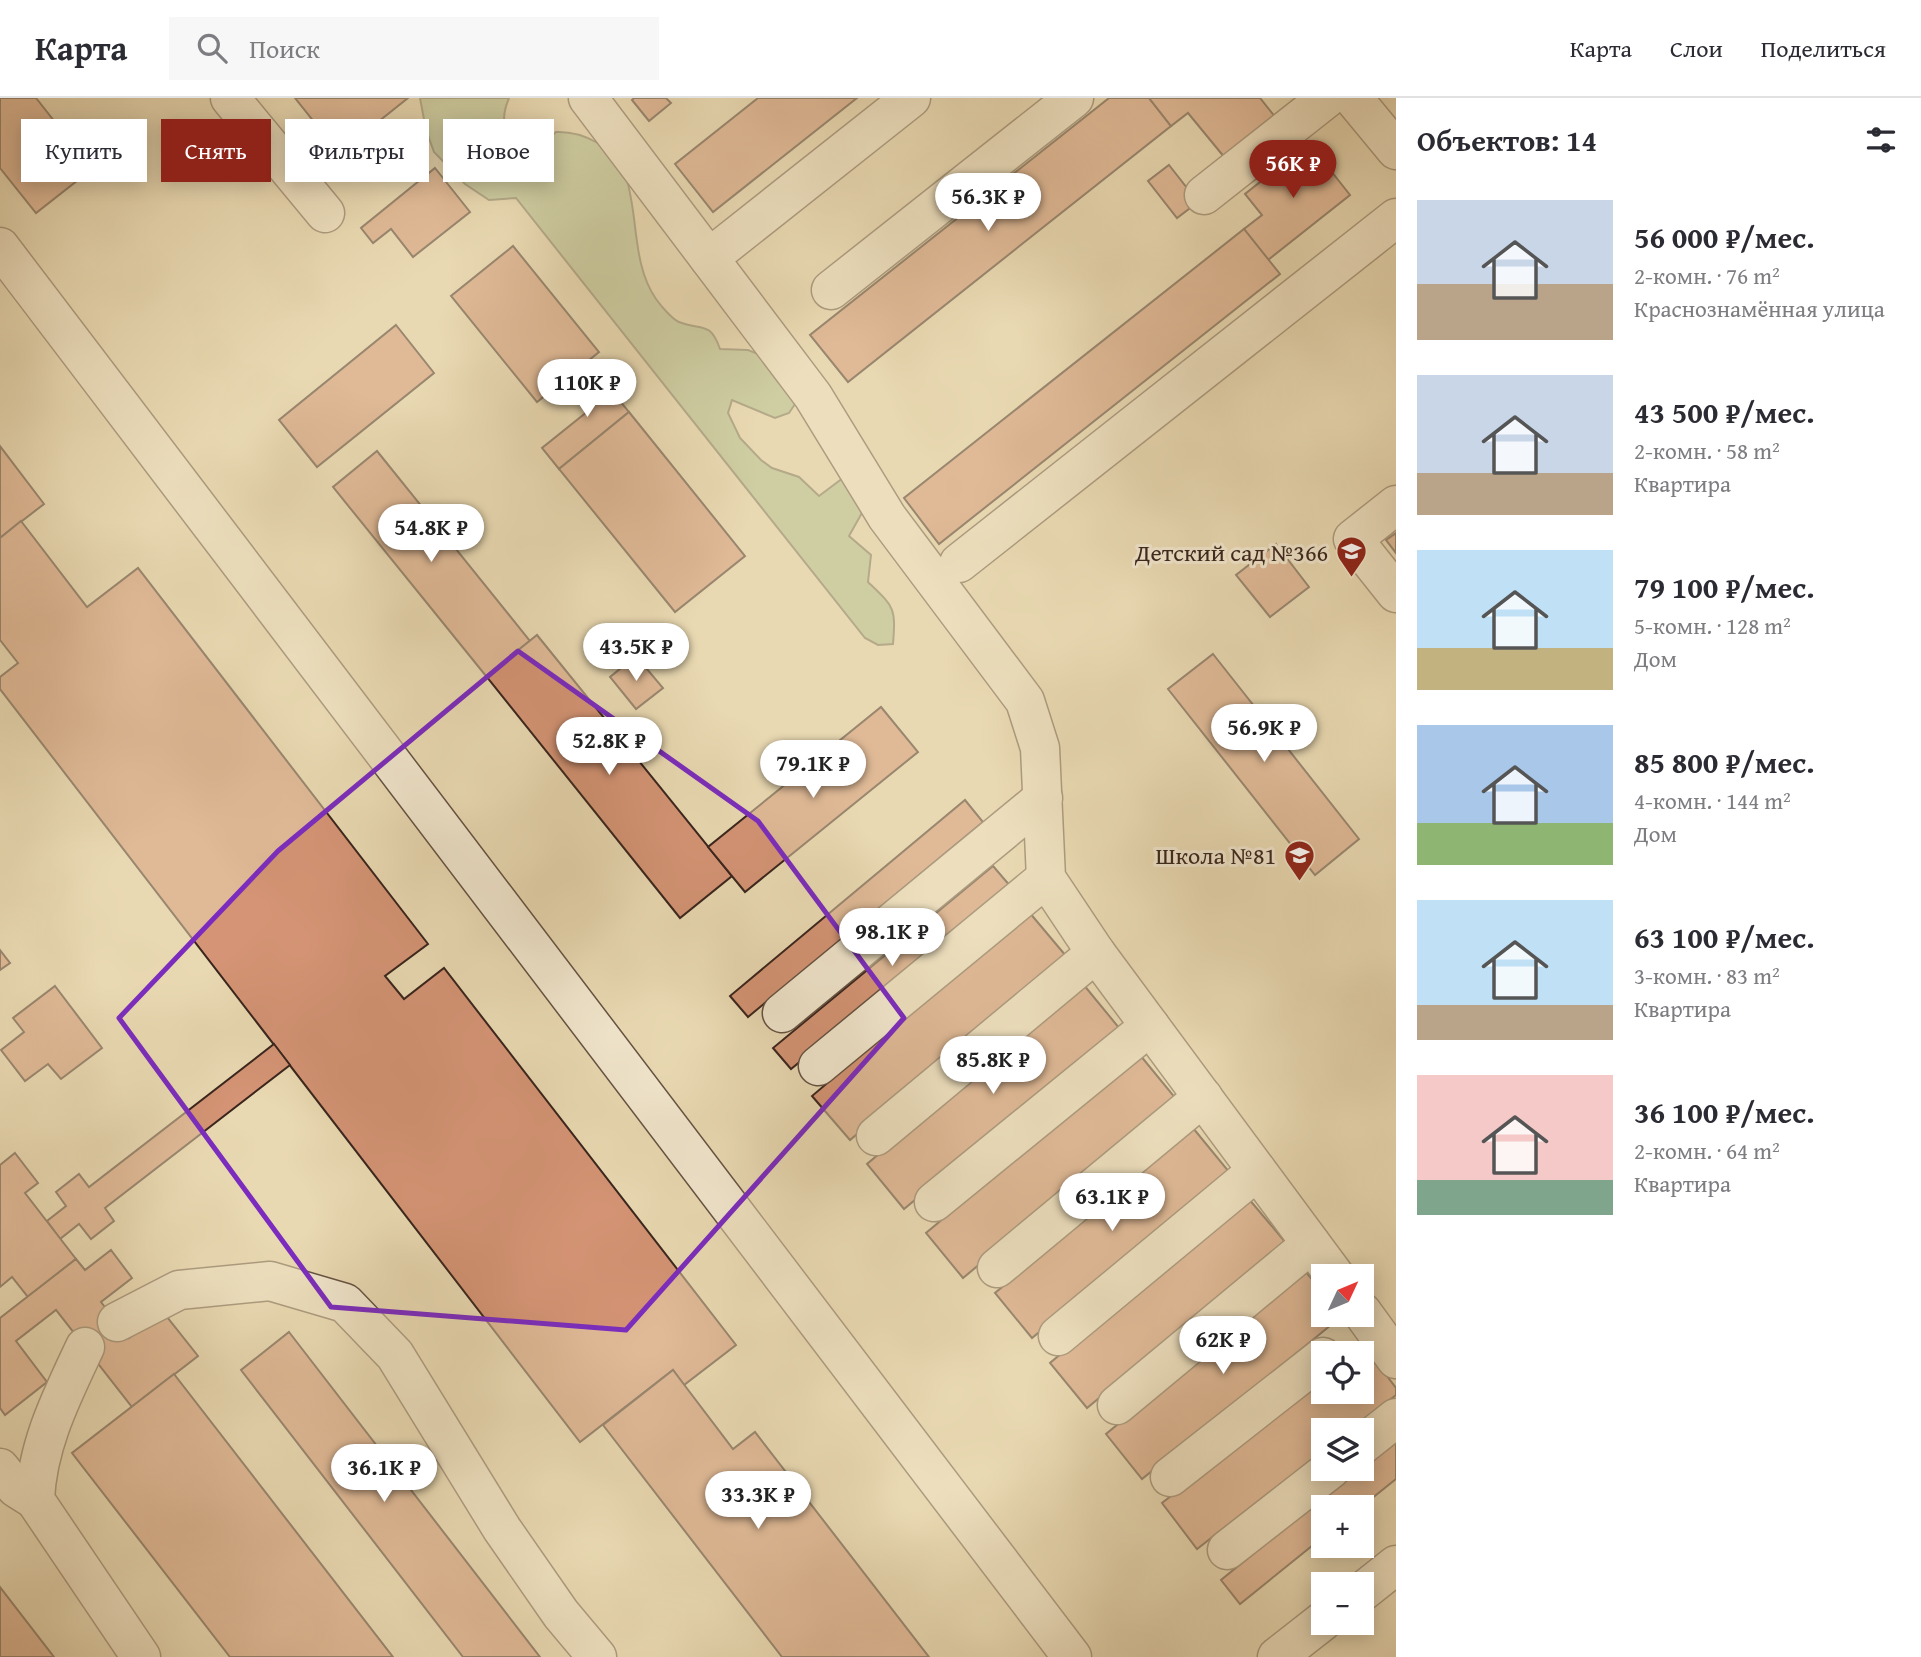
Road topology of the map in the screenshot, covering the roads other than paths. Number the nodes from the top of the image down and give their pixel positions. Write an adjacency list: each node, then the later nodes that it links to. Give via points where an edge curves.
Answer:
1 (230, 98): 9 (street)
2 (588, 98): 12 (street)
3 (911, 98): 12 (street)
4 (1074, 98): 13 (street)
5 (1327, 98): 8 (street)
6 (1353, 98): 7 (street)
7 (1396, 150)
8 (1204, 195)
9 (325, 213)
10 (1396, 218): 15 (street)
11 (0, 247): 51 (street)
12 (709, 258): 17 (street, via 813,396 887,517 1025,701 1040,748)
13 (831, 290)
14 (1396, 505): 16 (street, via 1353,539)
15 (959, 564)
16 (1396, 593)
17 (1043, 798): 18 (street); 20 (street)
18 (1046, 878): 19 (street); 22 (street)
19 (1096, 953): 21 (street); 24 (street)
20 (782, 1013)
21 (1150, 1026): 23 (street); 26 (street)
22 (818, 1066)
23 (1203, 1097): 25 (street); 29 (street)
24 (876, 1136)
25 (1257, 1171): 27 (street); 33 (street)
26 (934, 1202)
27 (1311, 1244): 28 (street); 38 (street)
28 (1326, 1264)
29 (997, 1268)
30 (117, 1322): 50 (street, via 179,1290 270,1281 345,1303 395,1355 502,1529)
31 (1354, 1327): 34 (street)
32 (1373, 1327): 36 (street)
33 (1058, 1336)
34 (1340, 1341)
35 (85, 1347): 44 (street, via 52,1418)
36 (1396, 1359)
37 (1311, 1366): 42 (street)
38 (1117, 1405)
39 (1396, 1418): 40 (street)
40 (1374, 1435)
41 (0, 1468): 44 (street, via 16,1488)
42 (1170, 1477)
43 (1315, 1481): 45 (street)
44 (35, 1500): 49 (street)
45 (1227, 1550)
46 (1396, 1565): 47 (street)
47 (1374, 1582)
48 (1311, 1631): 52 (street)
49 (141, 1657)
50 (597, 1657)
51 (1072, 1657)
52 (1277, 1657)

